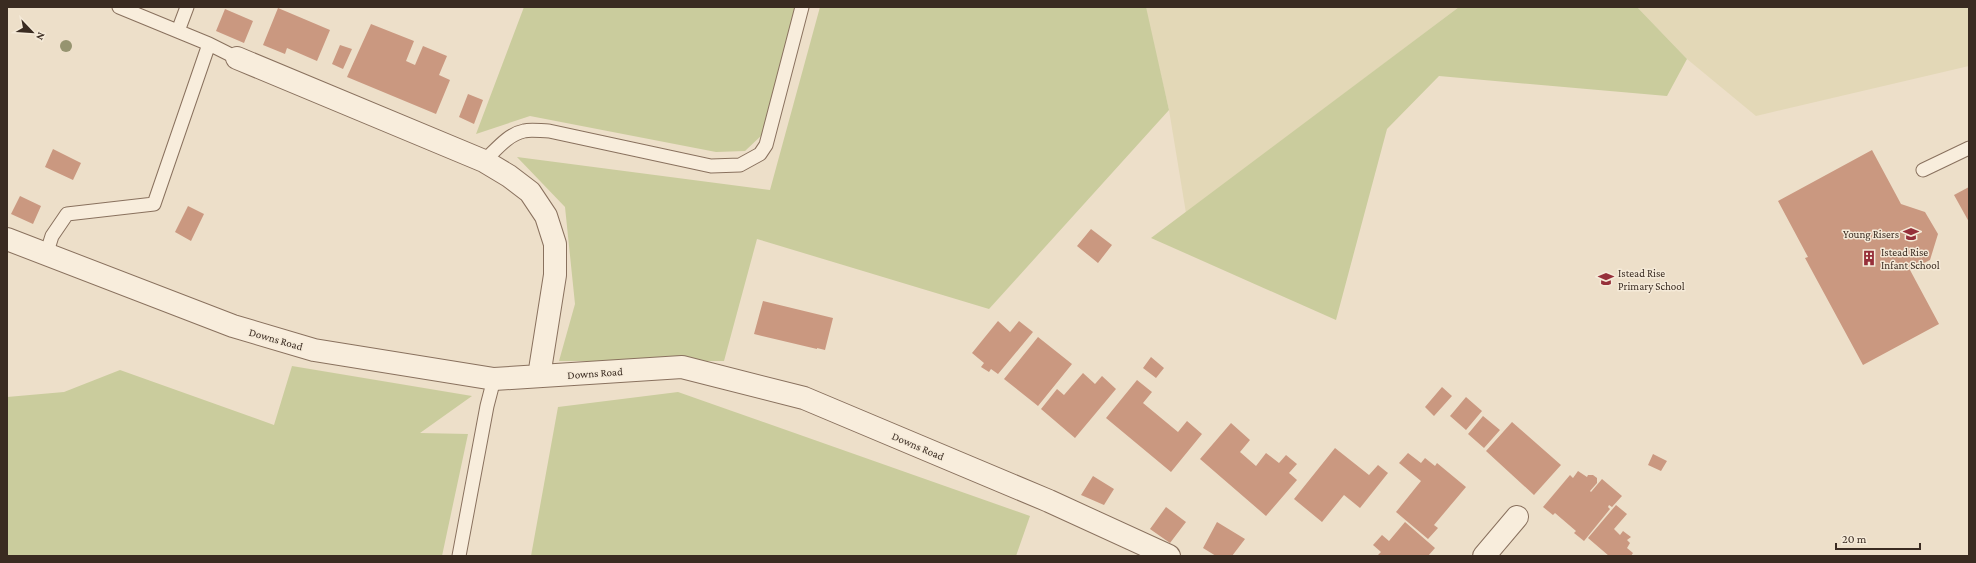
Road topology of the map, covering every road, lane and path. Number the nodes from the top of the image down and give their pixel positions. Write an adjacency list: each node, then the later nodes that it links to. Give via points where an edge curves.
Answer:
1 (119, 7): 4 (lane)
2 (187, 7): 4 (lane)
3 (802, 7): 8 (lane, via 766,145 751,161 740,165 711,166 549,131 523,131 512,136)
4 (178, 31): 5 (lane)
5 (209, 44): 6 (lane); 11 (lane, via 154,204 67,214 52,236)
6 (237, 58): 8 (street)
7 (1969, 148): 9 (lane)
8 (484, 161): 12 (street, via 530,192 546,216 555,244 555,275)
9 (1923, 170)
10 (7, 239): 11 (street, Downs Road)
11 (46, 255): 13 (street, Downs Road, via 233,326 314,350)
12 (539, 376): 13 (street, Downs Road); 16 (street, Downs Road, via 682,367 804,398 1049,501)
13 (494, 379): 15 (lane)
14 (1517, 517): 17 (street)
15 (459, 556)
16 (1169, 556)
17 (1484, 556)

